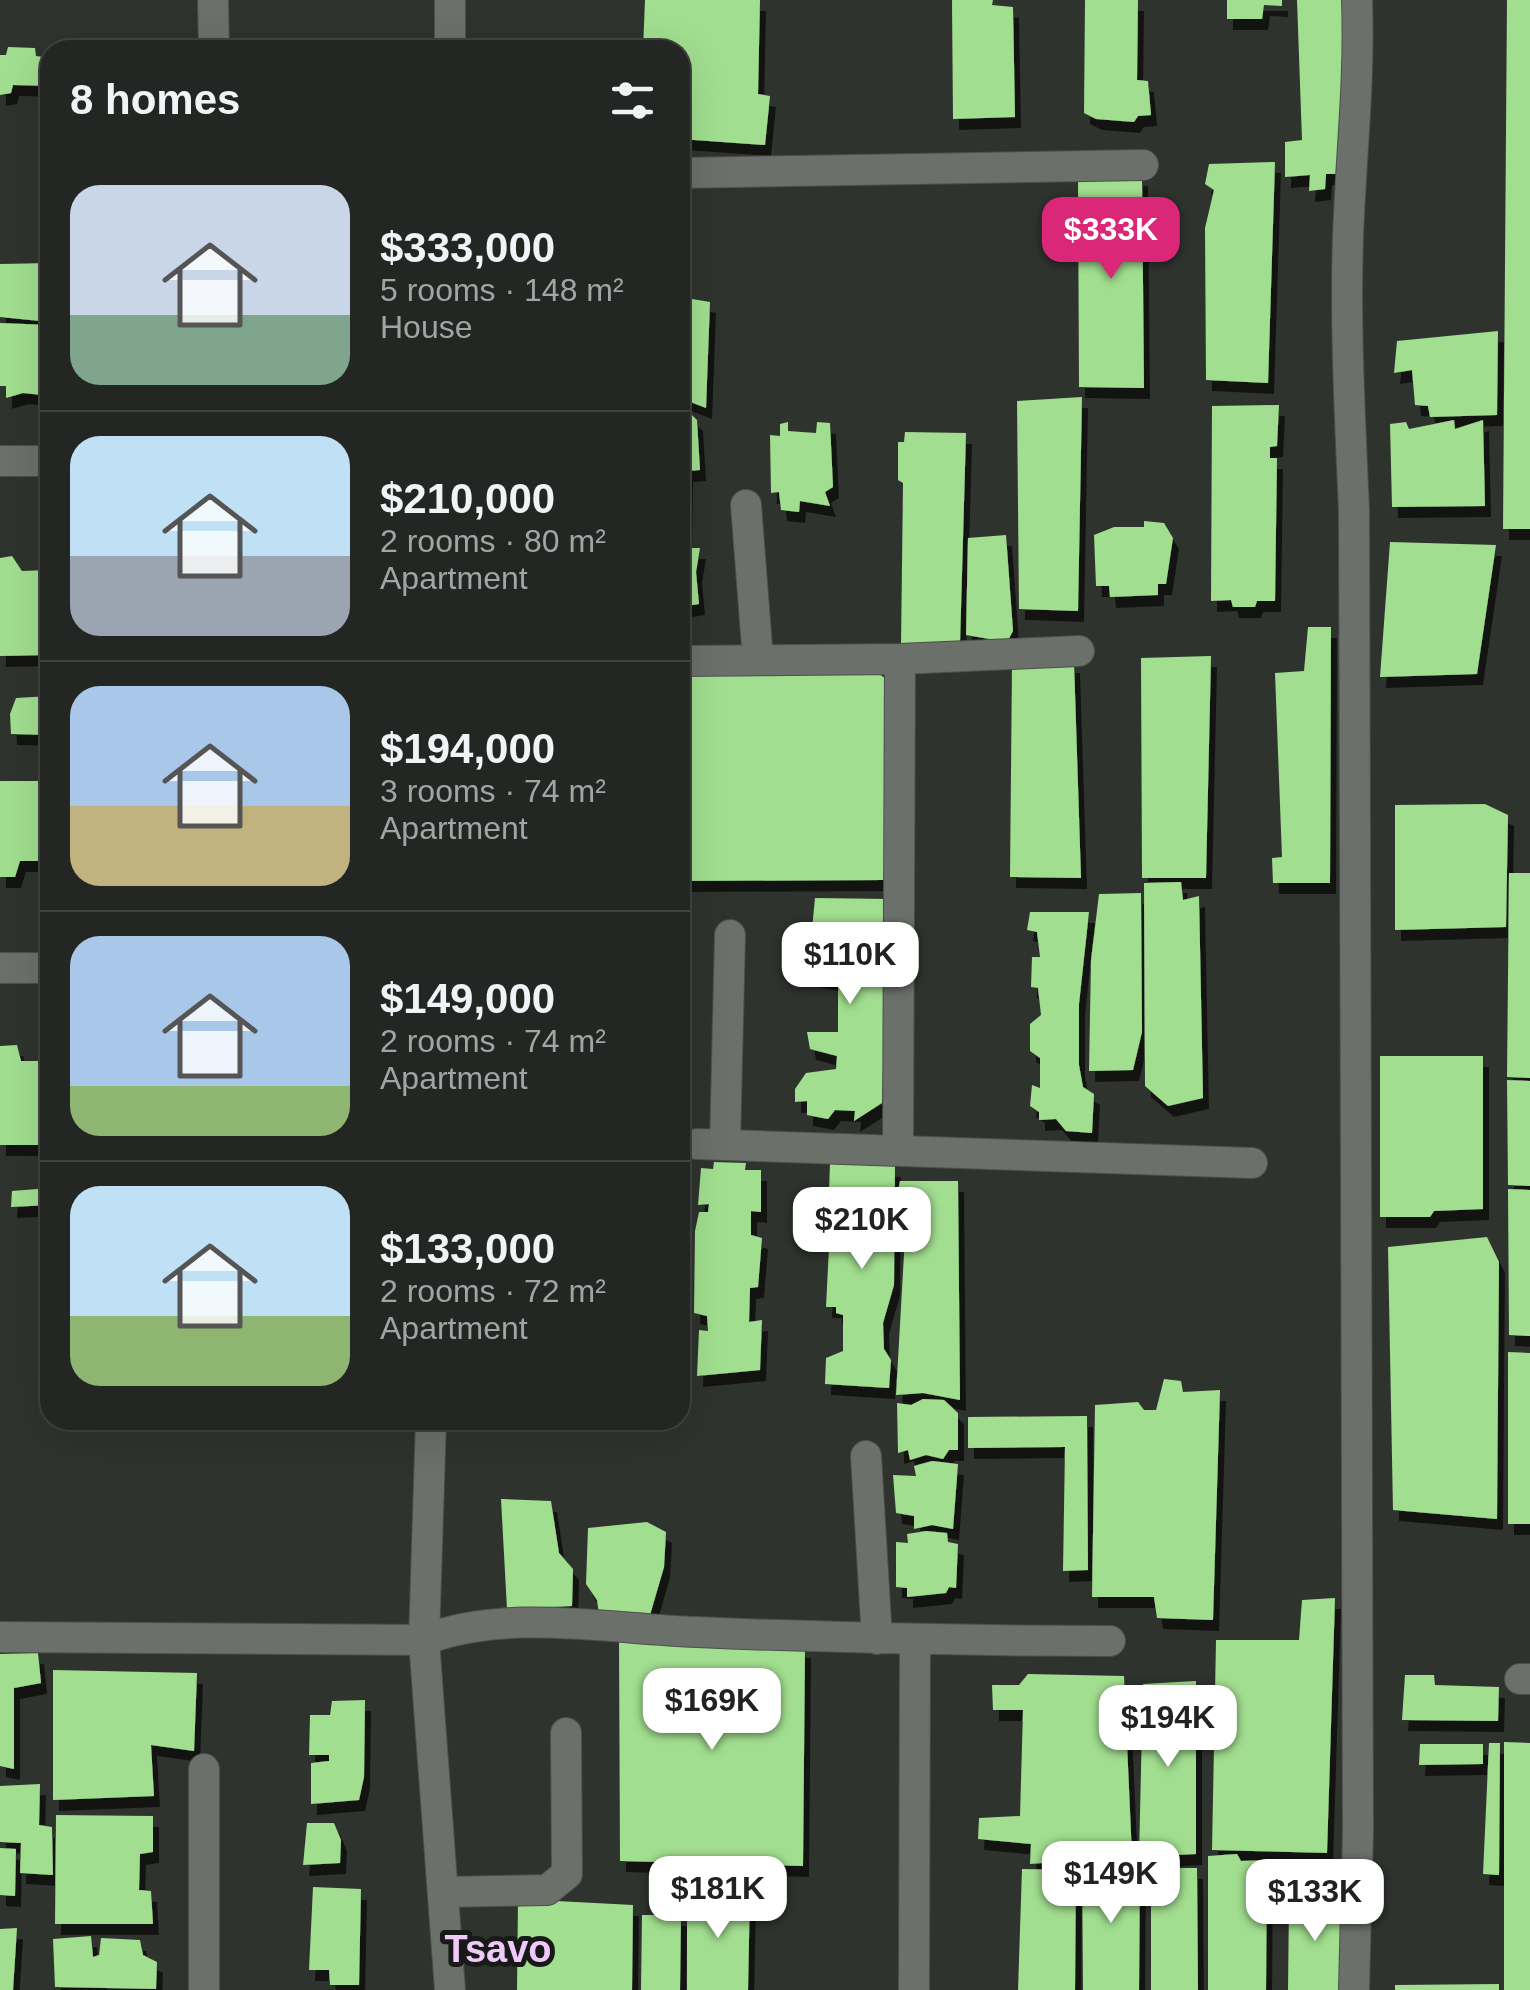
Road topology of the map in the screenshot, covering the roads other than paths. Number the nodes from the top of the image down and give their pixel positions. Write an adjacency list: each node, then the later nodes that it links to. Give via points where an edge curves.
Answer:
1 (213, 0): 4 (street)
2 (450, 0): 5 (street)
3 (1357, 0): 33 (street, via 1360,79 1347,349 1354,510)
4 (214, 40)
5 (450, 40)
6 (1143, 165): 7 (street)
7 (690, 172)
8 (0, 461): 9 (street)
9 (40, 461)
10 (746, 506): 12 (street)
11 (1079, 651): 13 (street)
12 (758, 660): 13 (street); 14 (street)
13 (900, 660): 18 (street)
14 (690, 661)
15 (730, 935): 18 (street, via 711,1144)
16 (0, 968): 17 (street)
17 (40, 968)
18 (898, 1150): 19 (street)
19 (1252, 1163)
20 (432, 1430): 24 (street)
21 (866, 1456): 23 (street)
22 (0, 1637): 24 (street)
23 (877, 1639): 24 (street, via 462,1626); 25 (street)
24 (424, 1640): 29 (street)
25 (915, 1641): 26 (street); 32 (street)
26 (1110, 1642)
27 (566, 1733): 29 (street, via 567,1874 546,1890)
28 (204, 1769): 30 (street)
29 (442, 1892): 31 (street)
30 (204, 1990)
31 (450, 1990)
32 (914, 1990)
33 (1354, 1990)

